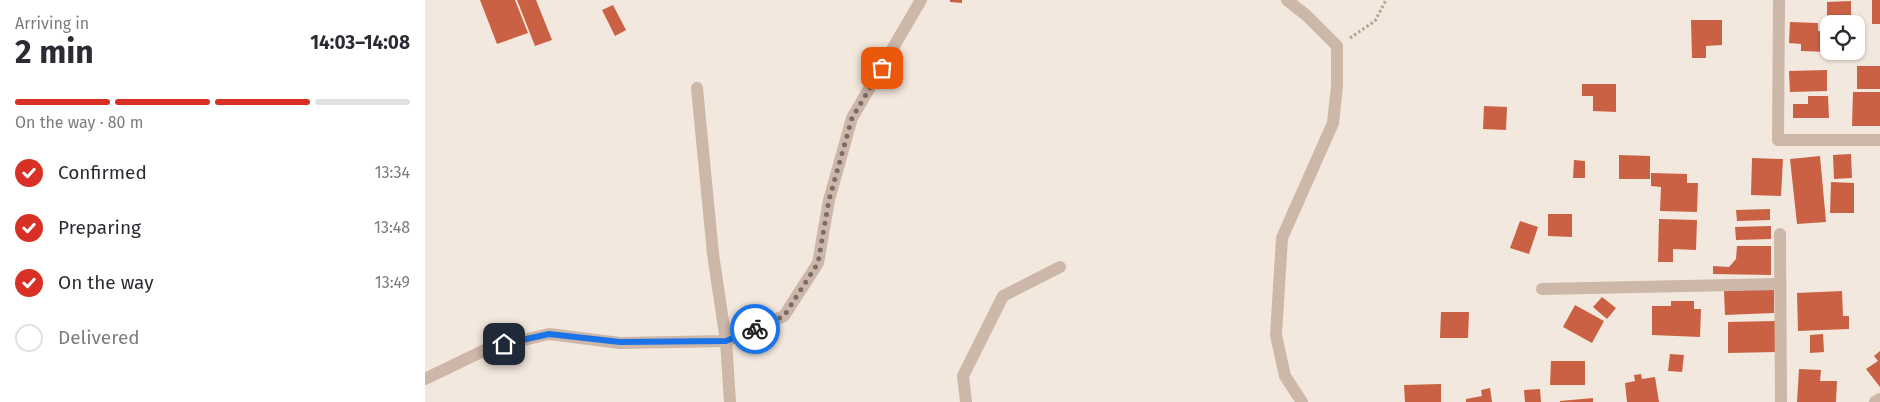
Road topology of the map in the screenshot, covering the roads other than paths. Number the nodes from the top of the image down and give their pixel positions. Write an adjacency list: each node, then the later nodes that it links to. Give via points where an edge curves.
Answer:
1 (921, 0): 10 (street, via 852,118 829,200 818,263 784,316)
2 (1287, 0): 15 (street, via 1337,46 1333,123 1282,238 1276,336 1285,376)
3 (1779, 0): 5 (street, via 1778,140)
4 (697, 88): 10 (street, via 713,254)
5 (1880, 140)
6 (1780, 234): 8 (street)
7 (1060, 267): 14 (street, via 1003,296 963,376)
8 (1780, 284): 9 (street); 16 (street)
9 (1542, 289)
10 (726, 341): 11 (street, via 620,342 549,334 489,348); 13 (street)
11 (425, 379)
12 (1880, 399): 17 (street)
13 (730, 402)
14 (966, 402)
15 (1302, 402)
16 (1781, 402)
17 (1875, 402)

